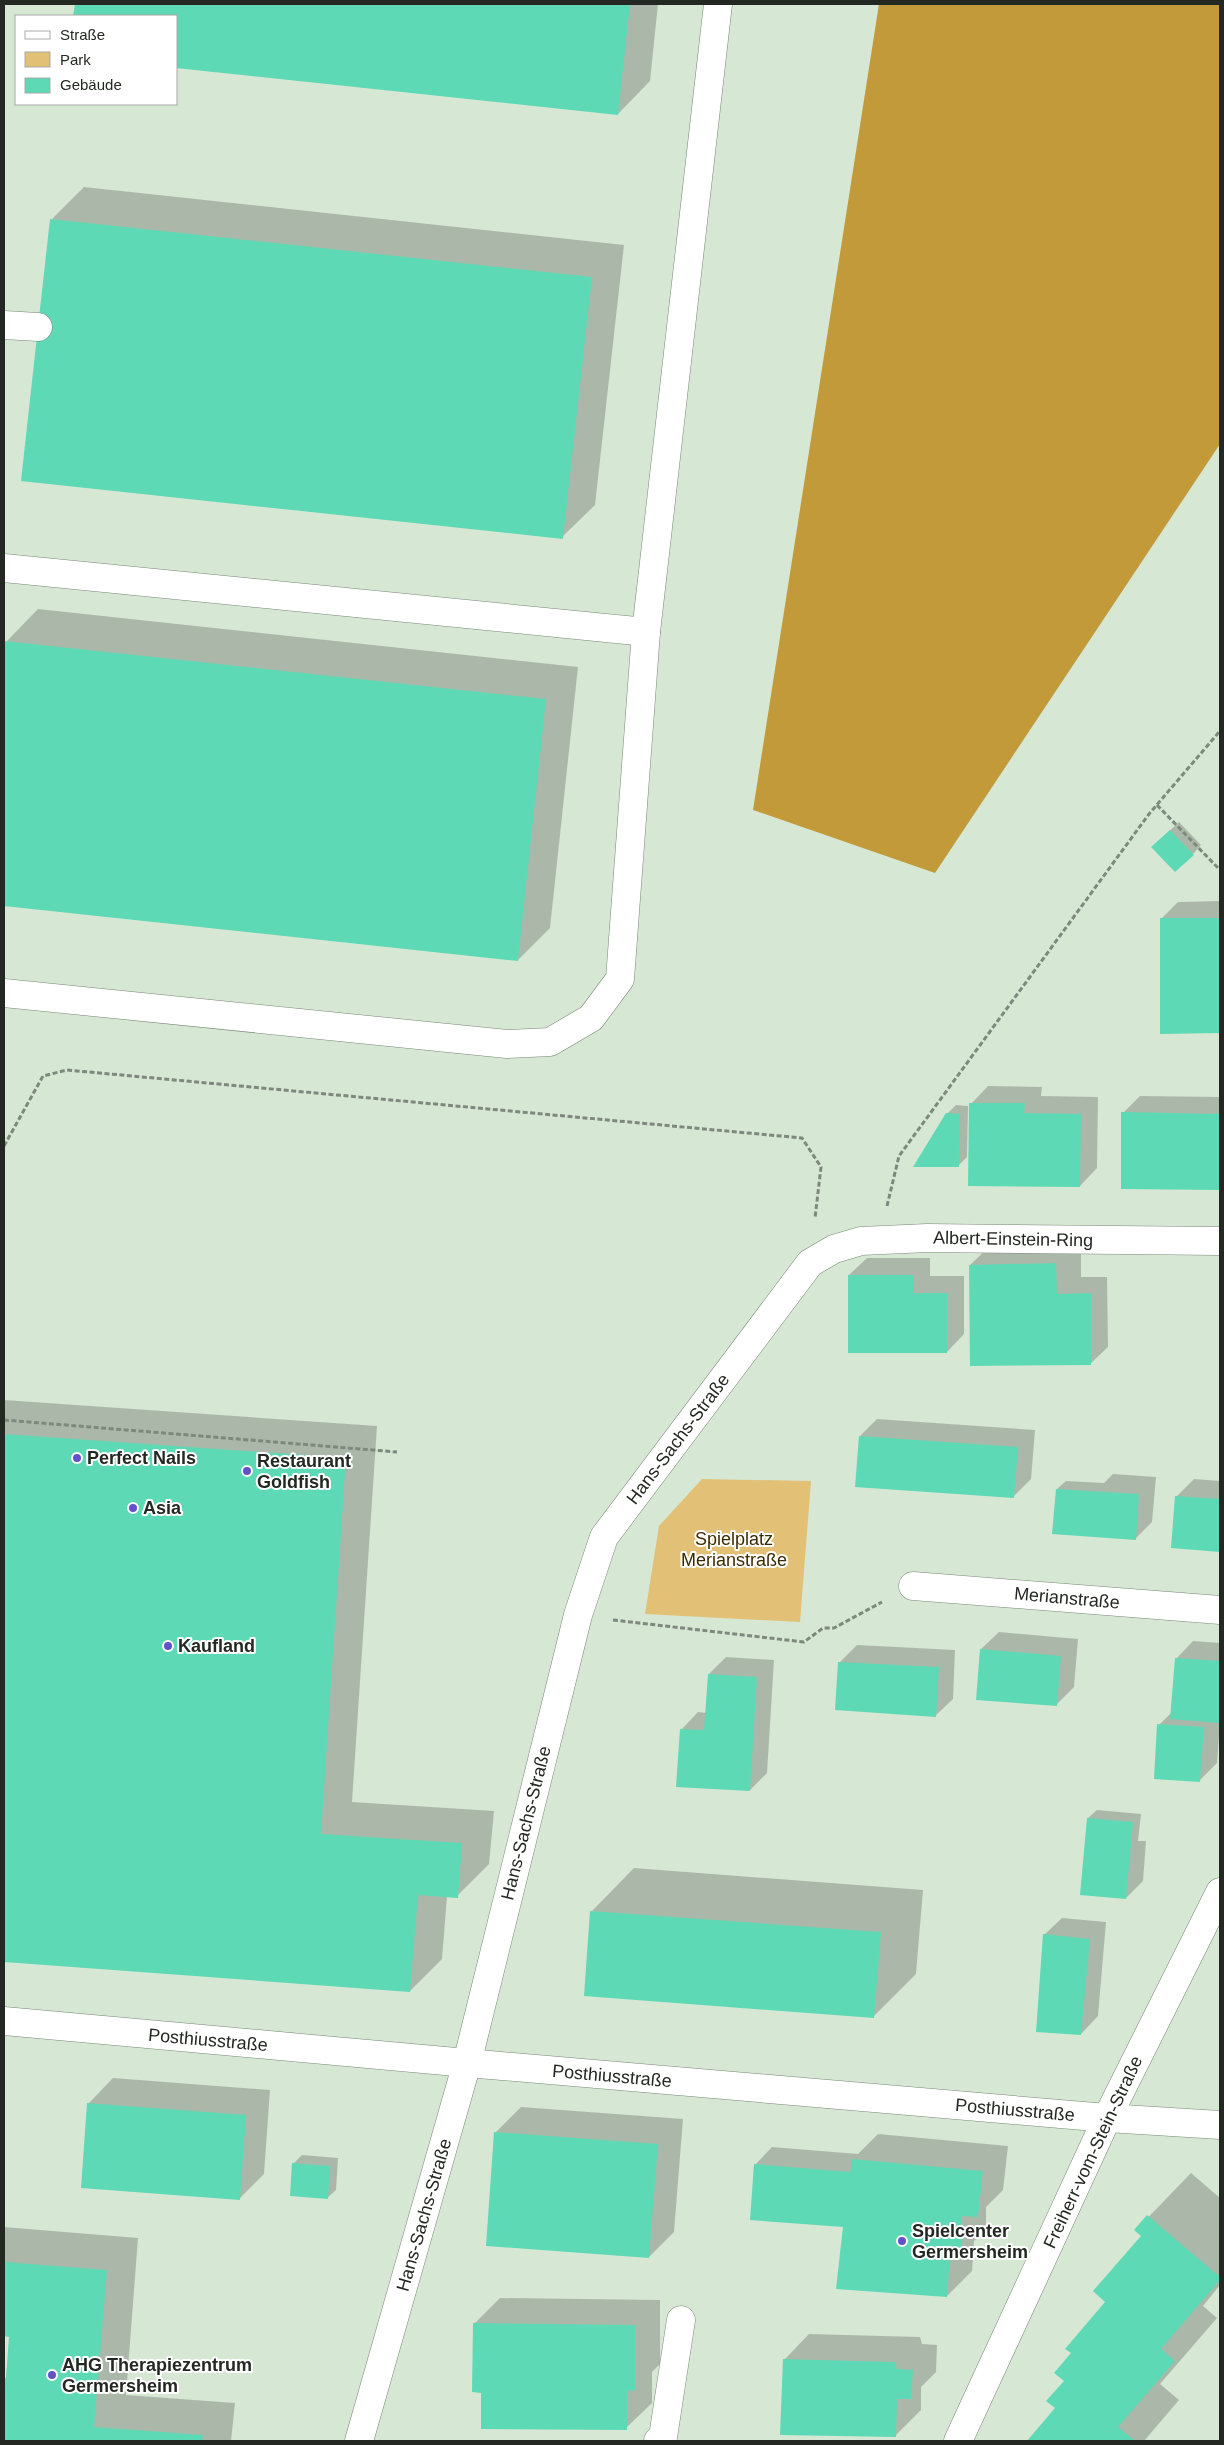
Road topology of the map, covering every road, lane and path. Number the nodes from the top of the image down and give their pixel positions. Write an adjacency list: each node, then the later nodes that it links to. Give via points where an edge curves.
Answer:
1 (718, 4): 5 (street)
2 (4, 325): 3 (street)
3 (38, 327)
4 (4, 568): 5 (street)
5 (646, 632): 9 (street, via 620,979 590,1018 550,1042 507,1044)
6 (1220, 731): 7 (path)
7 (1157, 805): 8 (path); 11 (path, via 898,1156 887,1207)
8 (1220, 870)
9 (4, 993)
10 (4, 1146): 13 (path, via 43,1076 67,1070 802,1138 820,1167)
11 (887, 1240): 12 (street, Albert-Einstein-Ring); 13 (street, Albert-Einstein-Ring, via 861,1241)
12 (1220, 1241)
13 (810, 1263): 18 (street, Hans-Sachs-Straße, via 604,1537)
14 (4, 1420): 15 (path)
15 (397, 1452)
16 (913, 1586): 17 (street, Merianstraße); 18 (path, via 834,1628 823,1628 804,1642)
17 (1220, 1610)
18 (578, 1615): 21 (street, Hans-Sachs-Straße)
19 (1220, 1892): 22 (street, Freiherr-vom-Stein-Straße)
20 (4, 2021): 21 (street, Posthiusstraße)
21 (467, 2063): 22 (street, Posthiusstraße); 25 (street, Hans-Sachs-Straße)
22 (1107, 2118): 23 (street, Posthiusstraße); 27 (street, Freiherr-vom-Stein-Straße)
23 (1220, 2125)
24 (680, 2320): 26 (street, via 663,2437)
25 (359, 2441)
26 (658, 2441)
27 (958, 2441)

